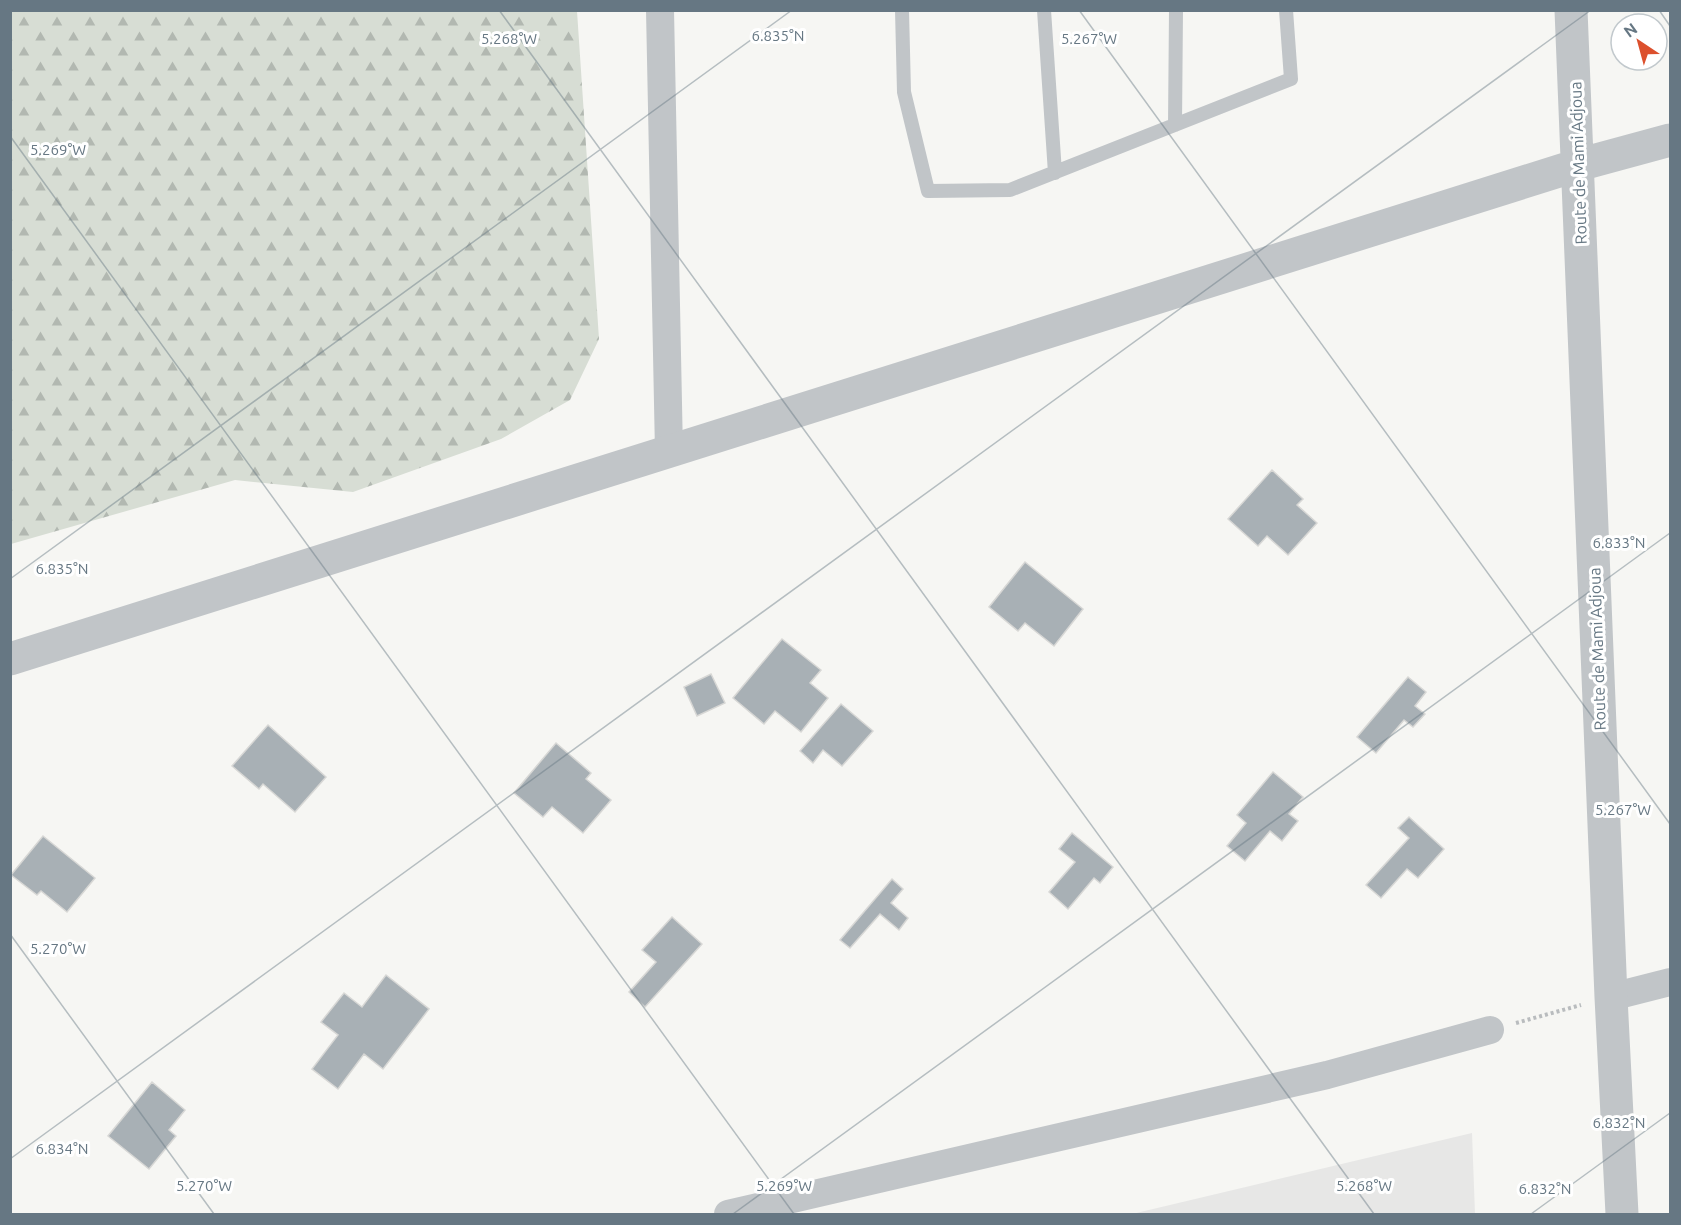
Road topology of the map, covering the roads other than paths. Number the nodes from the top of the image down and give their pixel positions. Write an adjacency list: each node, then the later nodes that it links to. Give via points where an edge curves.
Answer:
1 (660, 10): 11 (street)
2 (902, 10): 10 (lane, via 904,92 928,191 1010,190)
3 (1044, 10): 10 (lane)
4 (1176, 10): 7 (lane)
5 (1286, 10): 7 (lane, via 1291,79)
6 (1571, 10): 9 (street, Route de Mami Adjoua)
7 (1175, 125): 10 (lane)
8 (1671, 140): 9 (street)
9 (1578, 165): 11 (street); 14 (street, Route de Mami Adjoua)
10 (1054, 173)
11 (669, 452): 12 (street)
12 (10, 659)
13 (1671, 982): 14 (street)
14 (1611, 997): 17 (street, Route de Mami Adjoua)
15 (1490, 1030): 16 (street, via 1327,1075)
16 (728, 1215)
17 (1622, 1215)

